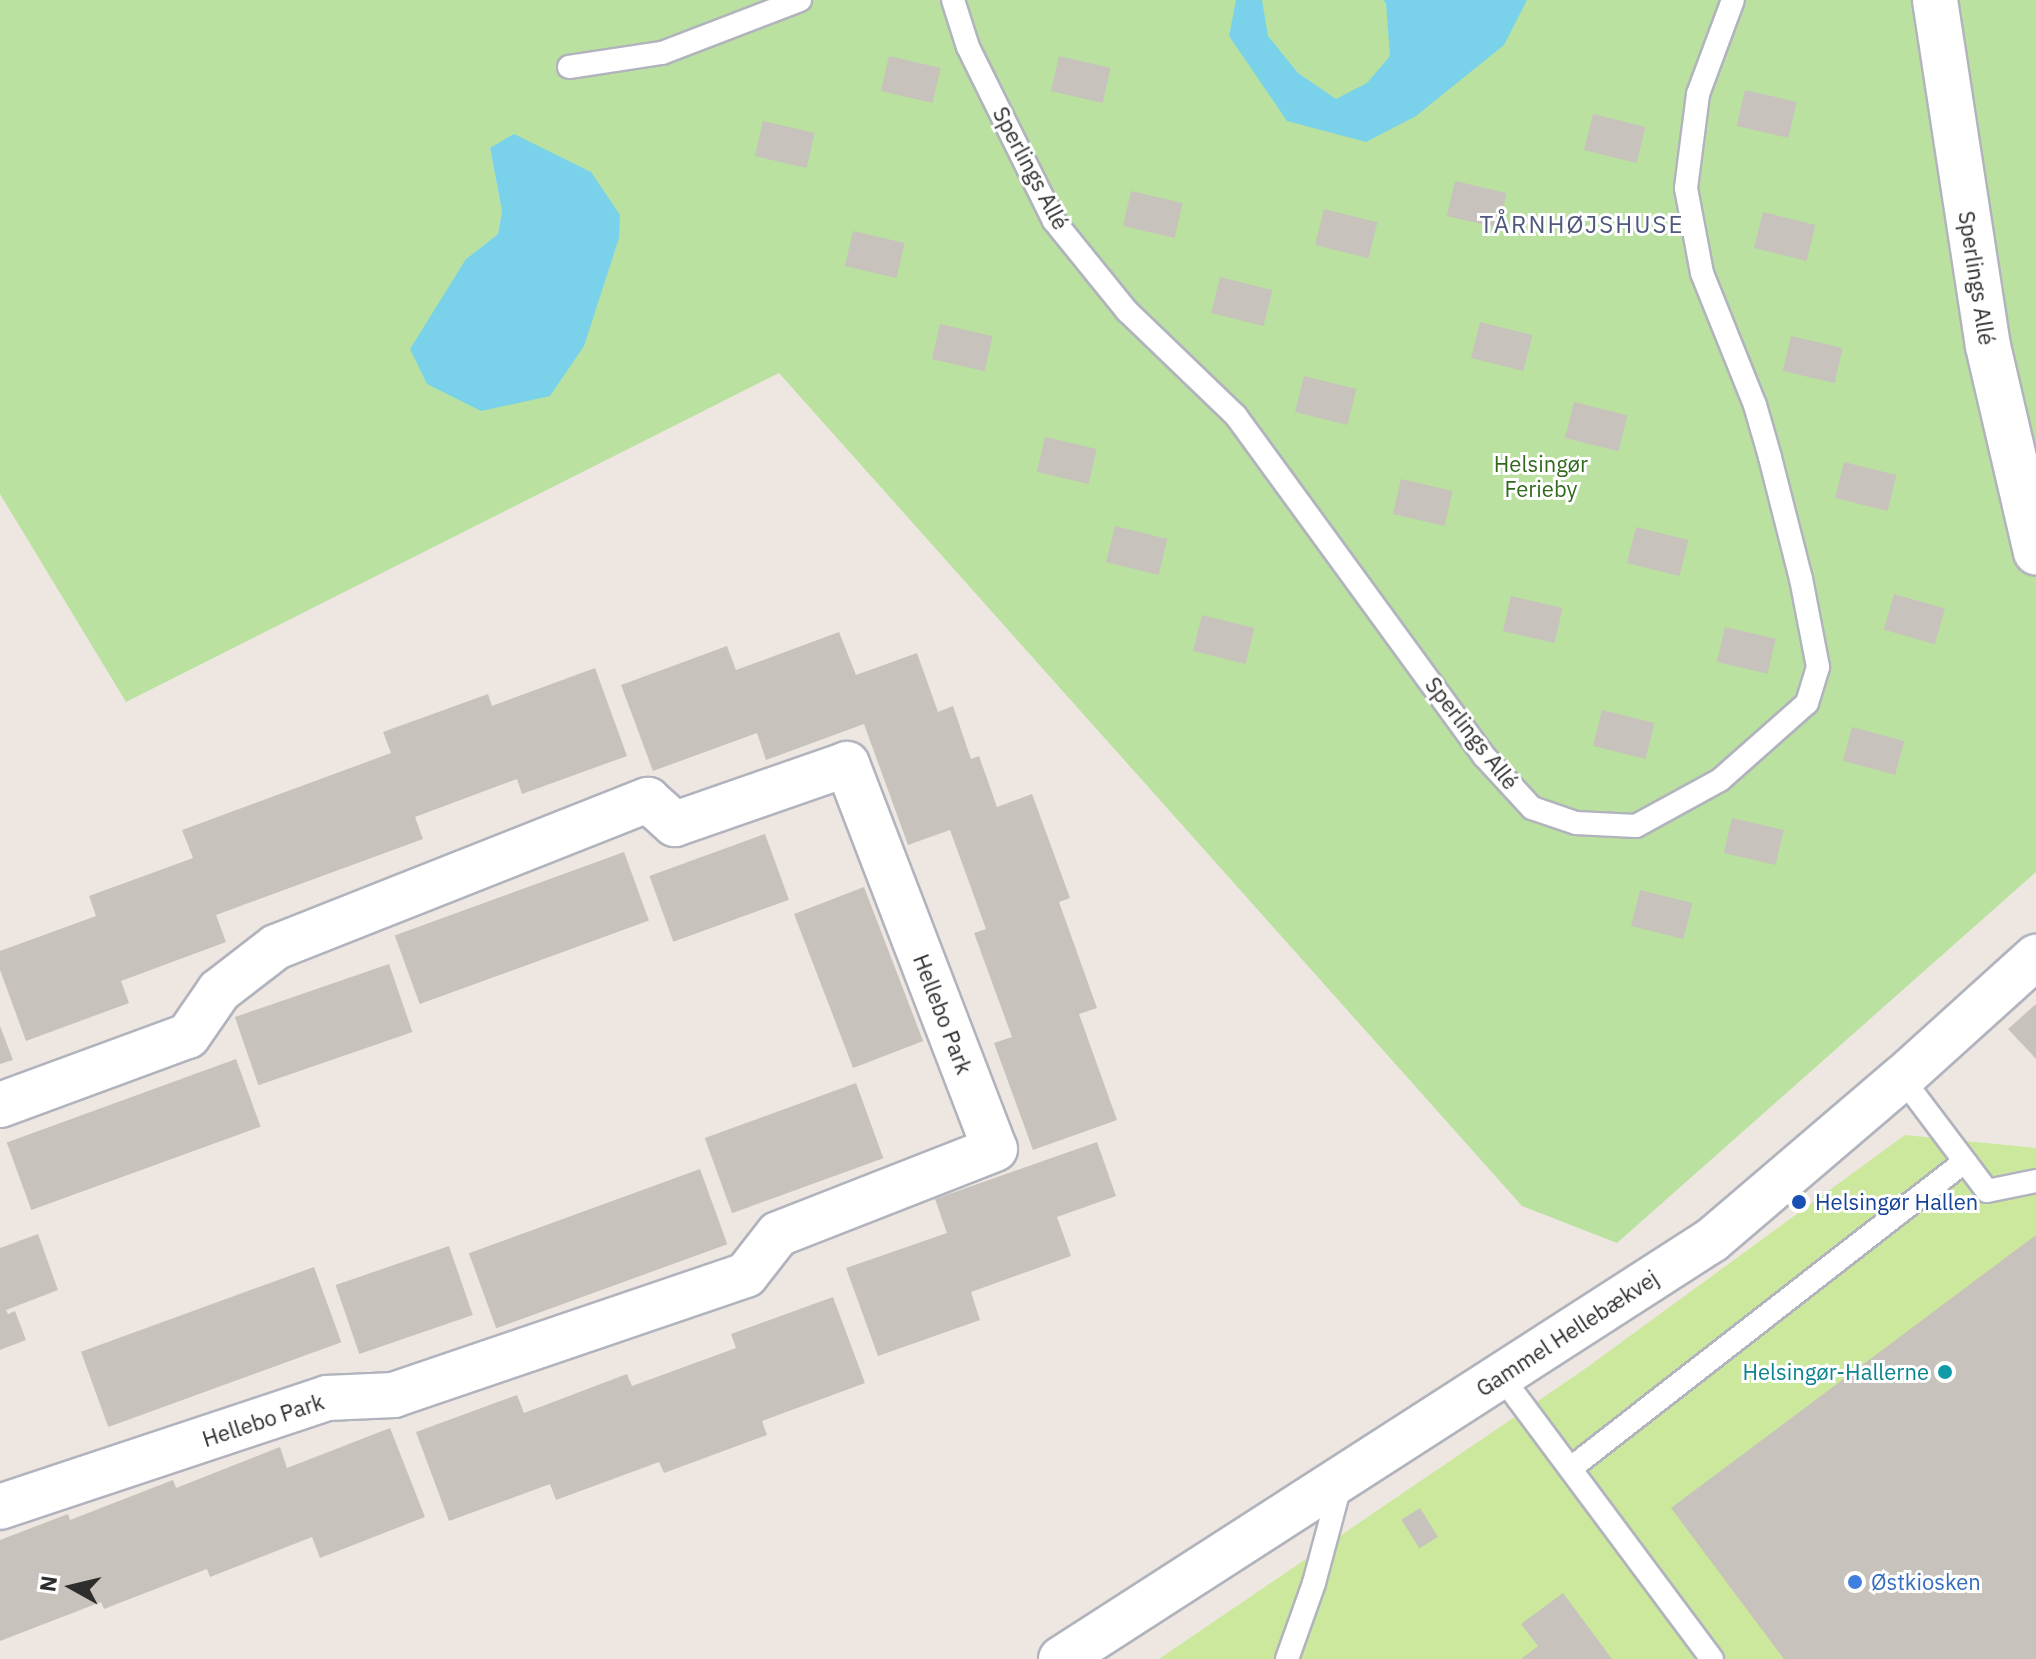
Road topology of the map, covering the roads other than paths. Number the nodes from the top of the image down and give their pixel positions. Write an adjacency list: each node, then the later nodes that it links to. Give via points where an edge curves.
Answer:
1 (800, 0): 5 (lane, via 662,53)
2 (953, 0): 3 (lane, Sperlings Allé, via 968,47 1054,221 1127,311 1236,416 1484,756 1532,808 1576,823 1636,826 1731,771 1807,703 1818,667 1770,457 1702,273 1686,188 1698,94)
3 (1733, 0)
4 (1935, 0): 6 (street, Sperlings Allé, via 1988,346)
5 (569, 67)
6 (2036, 553)
7 (2036, 957): 8 (street, Gammel Hellebækvej)
8 (1902, 1078): 10 (lane); 12 (street, Gammel Hellebækvej, via 1712,1240)
9 (0, 1105): 15 (street, Hellebo Park, via 188,1036 219,991 276,947 648,800 675,824 847,764 995,1149 778,1234 746,1275 394,1395 327,1398)
10 (1965, 1161): 11 (lane, via 1987,1191); 13 (lane)
11 (2036, 1181)
12 (1501, 1376): 13 (lane); 14 (street, Gammel Hellebækvej)
13 (1571, 1468): 18 (lane)
14 (1343, 1477): 16 (street, Gammel Hellebækvej); 17 (lane)
15 (0, 1507)
16 (1061, 1659)
17 (1287, 1659)
18 (1712, 1659)

